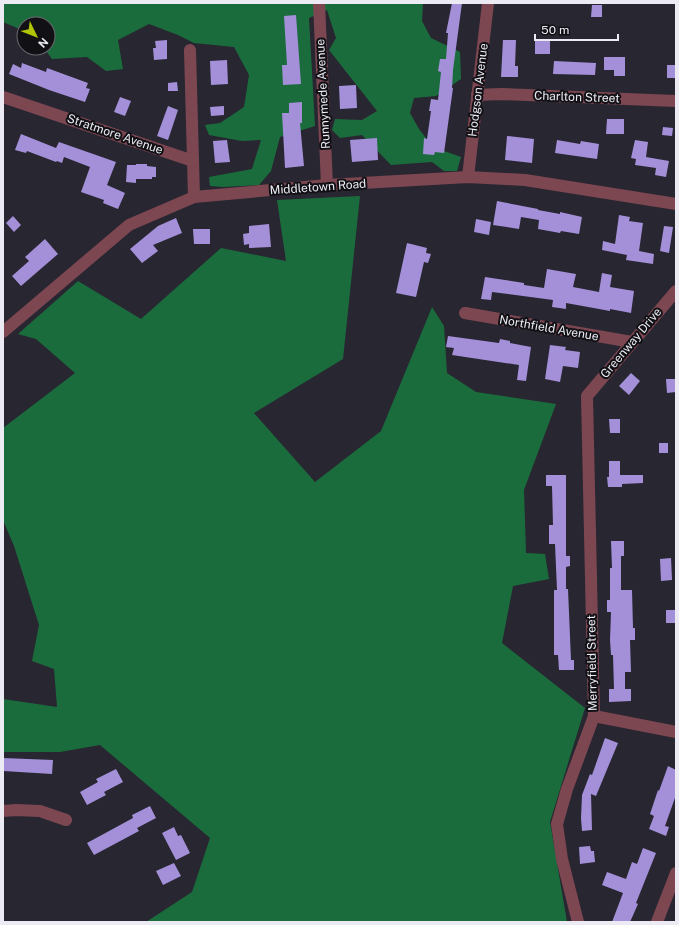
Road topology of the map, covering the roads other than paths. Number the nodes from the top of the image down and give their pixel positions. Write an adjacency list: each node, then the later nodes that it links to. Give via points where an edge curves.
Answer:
1 (318, 3): 9 (street, Runnymede Avenue)
2 (488, 3): 4 (street, Hodgson Avenue)
3 (190, 50): 7 (street)
4 (477, 96): 6 (street, Charlton Street, via 501,94); 8 (street, Hodgson Avenue)
5 (3, 97): 7 (street, Stratmore Avenue)
6 (676, 101)
7 (193, 162): 10 (street)
8 (468, 177): 9 (street, Middletown Road); 11 (street, Middletown Road, via 525,180)
9 (327, 185): 10 (street, Middletown Road)
10 (194, 197): 14 (street, Middletown Road, via 129,225)
11 (676, 204)
12 (676, 291): 15 (street, Greenway Drive)
13 (466, 313): 15 (street, Northfield Avenue)
14 (3, 332)
15 (632, 342): 16 (street, Greenway Drive)
16 (587, 396): 17 (street, Merryfield Street)
17 (594, 716): 18 (street); 22 (street, Merryfield Street, via 557,824 562,859)
18 (676, 732)
19 (3, 811): 20 (street, via 40,811)
20 (66, 820)
21 (676, 873): 23 (street)
22 (578, 922)
23 (657, 922)

